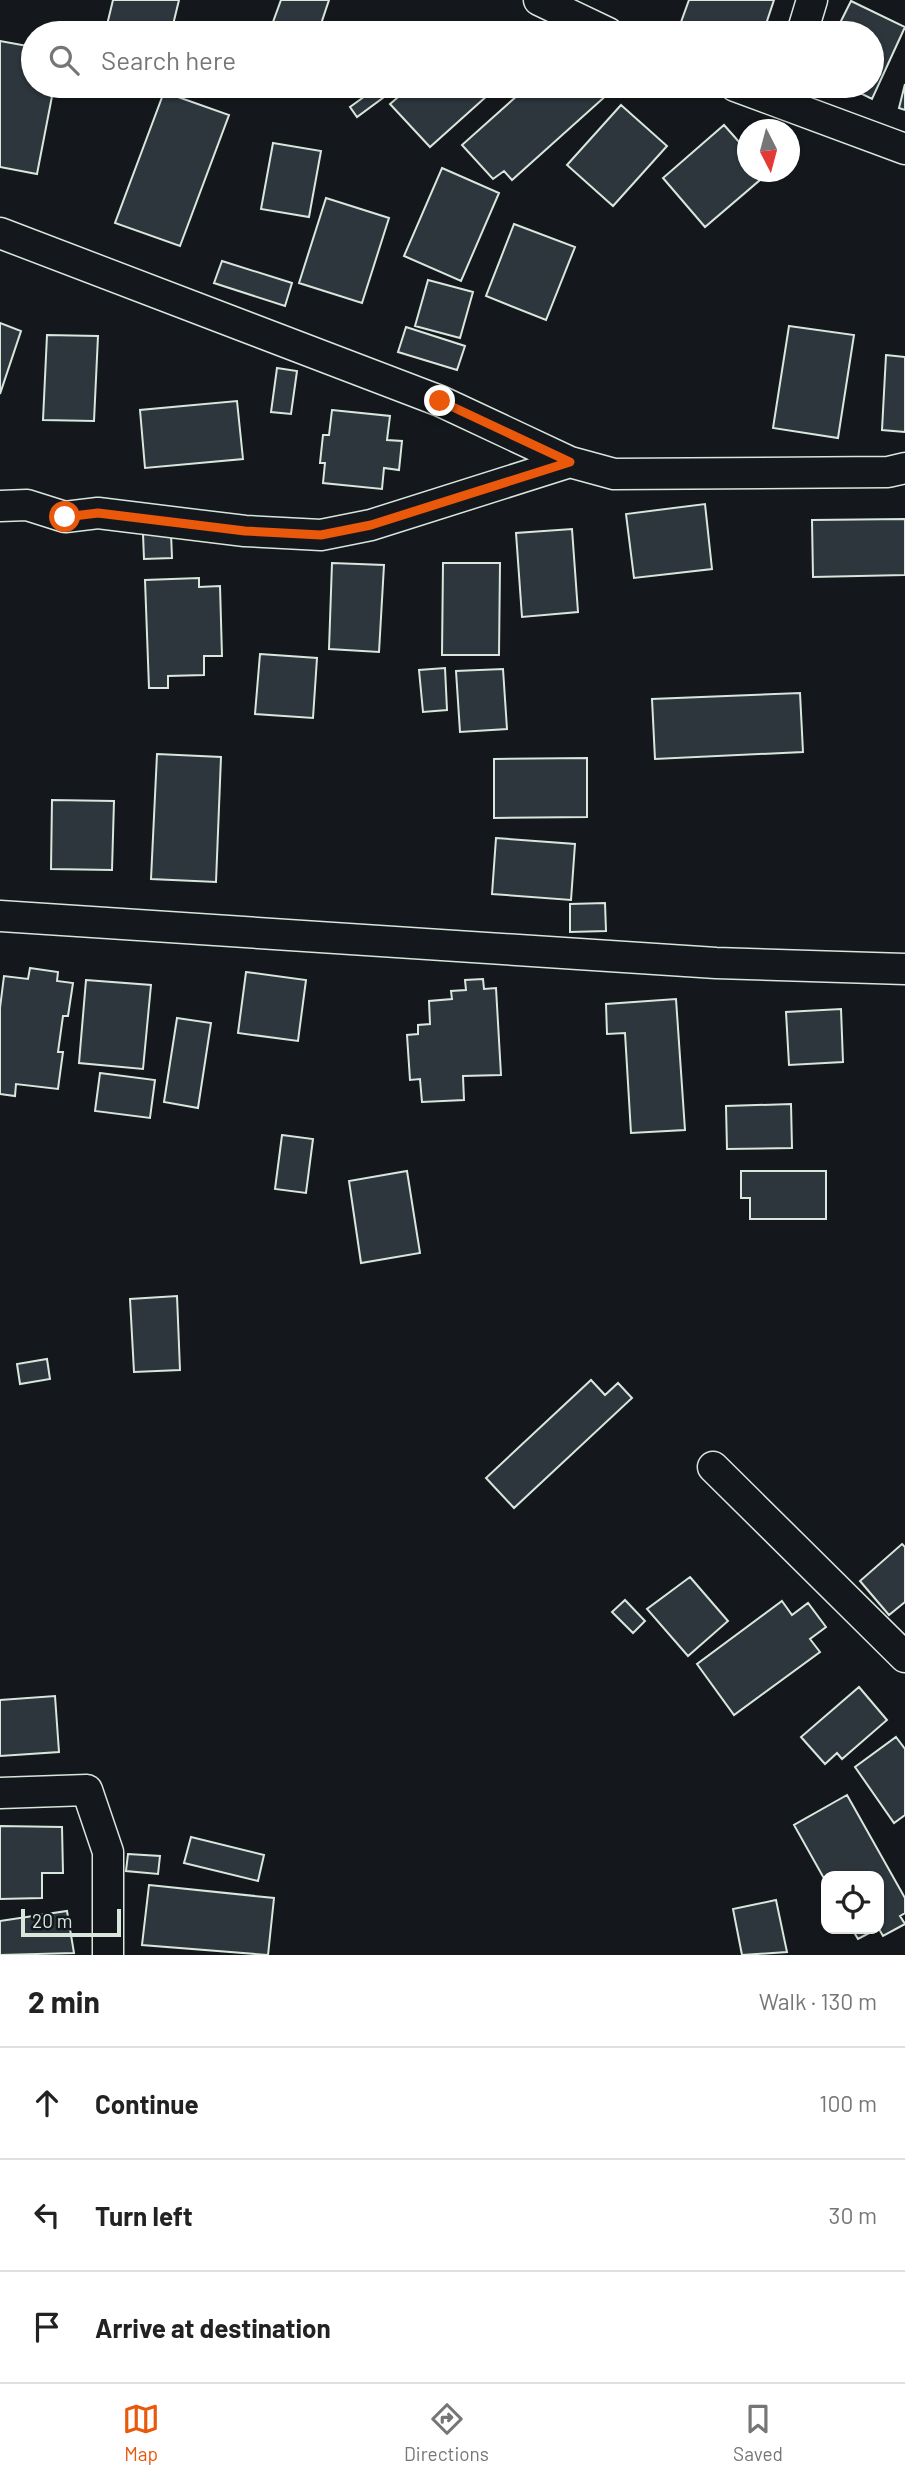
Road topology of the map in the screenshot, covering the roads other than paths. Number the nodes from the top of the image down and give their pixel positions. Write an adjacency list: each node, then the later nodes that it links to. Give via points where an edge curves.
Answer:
1 (539, 0): 3 (street)
2 (812, 0): 4 (street)
3 (583, 21)
4 (806, 21)
5 (791, 98): 6 (street)
6 (905, 149)
7 (0, 233): 8 (street, via 440,401)
8 (570, 462): 9 (street, via 614,474 888,472); 10 (street, via 371,525 321,535 98,513 65,517 27,505)
9 (905, 468)
10 (0, 506)
11 (0, 916): 12 (street, via 716,963)
12 (905, 969)
13 (713, 1467): 14 (street)
14 (905, 1657)
15 (0, 1793): 16 (street, via 87,1790 108,1852)
16 (108, 1955)

